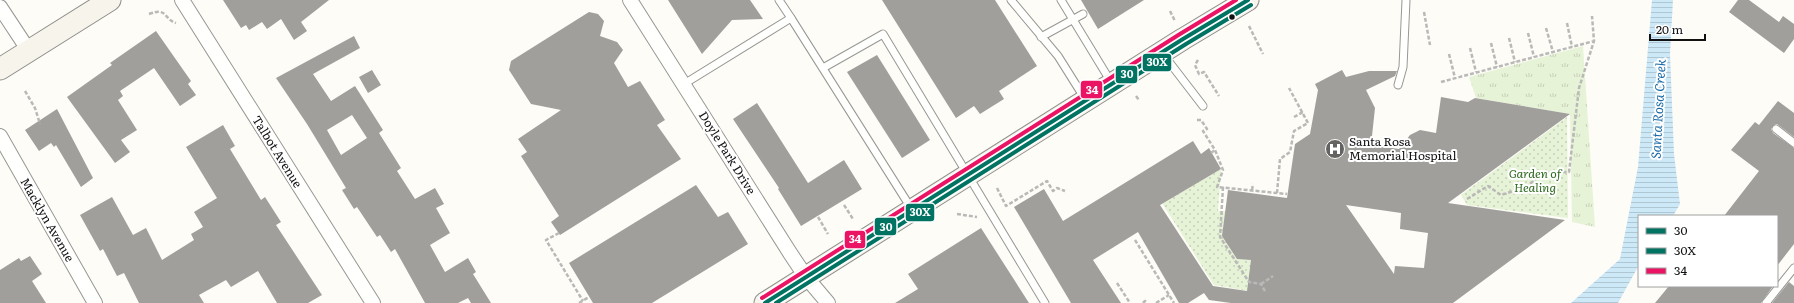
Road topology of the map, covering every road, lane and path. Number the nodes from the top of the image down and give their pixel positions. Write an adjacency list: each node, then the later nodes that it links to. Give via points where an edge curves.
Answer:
1 (110, 0): 30 (main road)
2 (182, 0): 91 (street, Talbot Avenue)
3 (630, 0): 45 (street, Doyle Park Drive)
4 (779, 0): 15 (lane)
5 (1011, 0): 23 (lane)
6 (1061, 0): 16 (lane)
7 (1248, 0): 31 (main road)
8 (1406, 0): 46 (lane, via 1403,67)
9 (0, 6): 30 (street)
10 (1170, 12): 17 (path)
11 (1424, 12): 27 (path)
12 (149, 14): 18 (path, via 157,11 165,13)
13 (1083, 14): 16 (lane)
14 (1592, 16): 25 (path)
15 (790, 18): 39 (lane); 45 (lane)
16 (1073, 19): 23 (lane); 44 (lane)
17 (1175, 22)
18 (176, 23)
19 (1567, 23): 28 (path)
20 (1248, 26): 33 (path)
21 (1546, 28): 32 (path)
22 (1528, 33): 35 (path)
23 (1041, 37): 51 (lane, via 1058,56)
24 (1509, 38): 37 (path)
25 (1594, 41): 28 (path); 71 (path, via 1579,88 1570,172 1548,172 1526,187 1501,195 1488,186)
26 (1491, 43): 38 (path)
27 (1430, 45)
28 (1572, 47): 32 (path)
29 (1470, 48): 41 (path)
30 (29, 51): 40 (main road)
31 (1162, 52): 44 (main road); 53 (lane)
32 (1552, 52): 35 (path)
33 (1263, 54)
34 (1448, 54): 42 (path)
35 (1534, 57): 37 (path)
36 (1198, 60): 50 (path, via 1195,65 1199,74 1204,72)
37 (1515, 62): 38 (path)
38 (1497, 67): 41 (path)
39 (823, 68): 63 (lane, via 883,34); 73 (lane)
40 (0, 69)
41 (1476, 72): 42 (path)
42 (1455, 78): 43 (path)
43 (1441, 82)
44 (1112, 83): 51 (main road)
45 (684, 84): 83 (street, Doyle Park Drive)
46 (1398, 85)
47 (1289, 88): 54 (path)
48 (25, 91): 57 (path, via 35,108)
49 (1136, 96): 52 (path)
50 (1219, 96)
51 (1086, 100): 63 (main road)
52 (1139, 100)
53 (1203, 106)
54 (1303, 112): 55 (path); 69 (path, via 1308,123 1294,131 1290,152 1280,159)
55 (1294, 117)
56 (1197, 120): 61 (path, via 1201,120 1207,129 1203,131)
57 (40, 124)
58 (1776, 129): 60 (lane)
59 (0, 136): 90 (street, Macklyn Avenue)
60 (1794, 143)
61 (1215, 150): 62 (path); 65 (path, via 1223,170 1218,187)
62 (1212, 153)
63 (967, 175): 73 (main road); 95 (lane)
64 (1253, 184): 67 (path)
65 (1224, 187): 67 (path); 85 (path, via 1220,237 1249,282)
66 (997, 188): 68 (path, via 1006,206 1046,181 1053,191 1057,188)
67 (1252, 190): 69 (path)
68 (1065, 191)
69 (1277, 192): 70 (path)
70 (1288, 194)
71 (1467, 199)
72 (844, 205): 77 (path)
73 (912, 210): 83 (main road)
74 (957, 214): 75 (path)
75 (978, 217)
76 (818, 218): 79 (path)
77 (853, 219)
78 (559, 233): 89 (path, via 546,240)
79 (828, 234)
80 (1135, 240): 87 (path)
81 (1794, 268): 101 (lane)
82 (1273, 276): 85 (path)
83 (806, 277): 93 (main road); 94 (street, Doyle Park Drive)
84 (1117, 283): 96 (path)
85 (1260, 284): 86 (path)
86 (1266, 293)
87 (1169, 294): 99 (path); 100 (path)
88 (589, 297): 89 (path)
89 (583, 301): 92 (path)
90 (95, 303)
91 (373, 303)
92 (579, 303)
93 (765, 303)
94 (828, 303)
95 (1045, 303)
96 (1130, 303)
97 (1143, 303): 98 (path)
98 (1147, 303)
99 (1156, 303)
100 (1174, 303)
101 (1766, 303)

